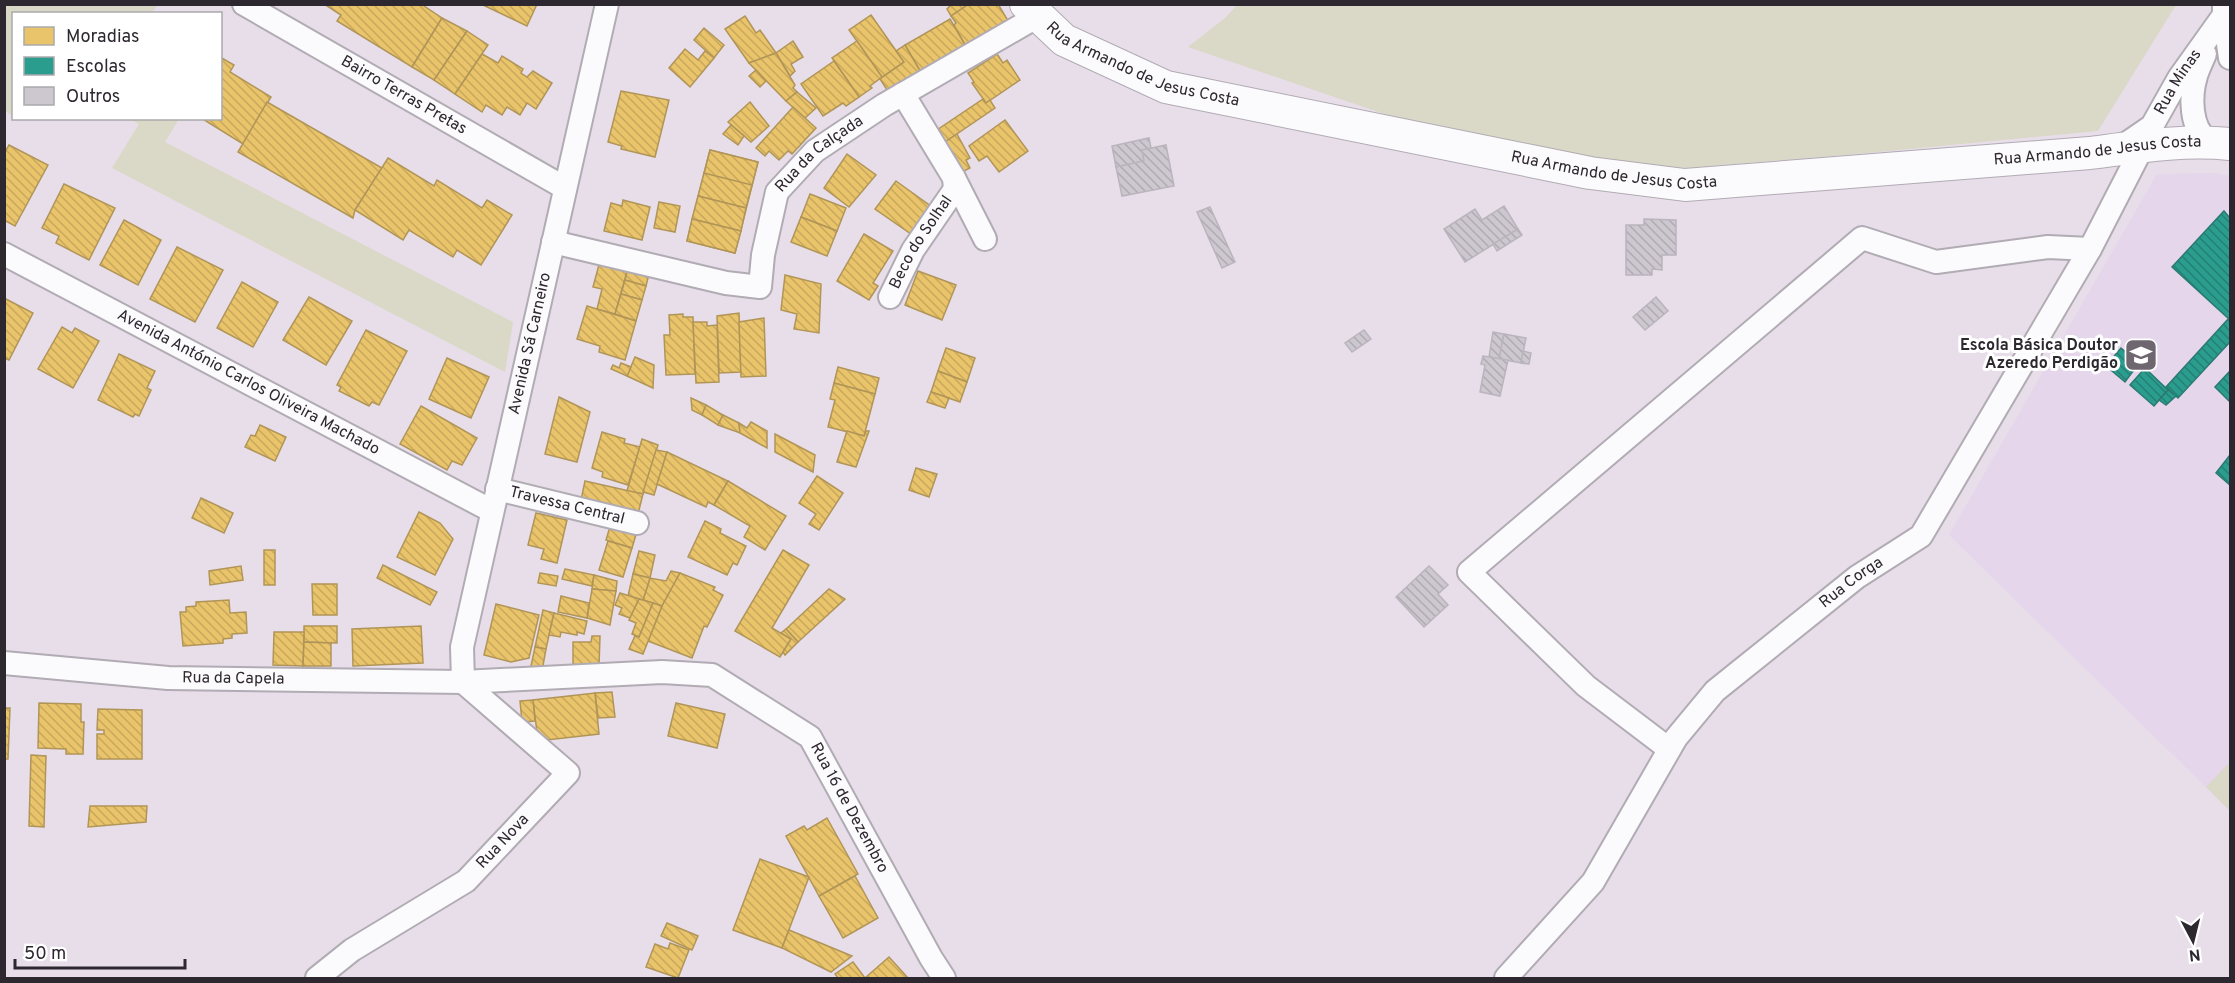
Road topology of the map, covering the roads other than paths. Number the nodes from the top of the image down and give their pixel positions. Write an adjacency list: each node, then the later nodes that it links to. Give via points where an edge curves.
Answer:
1 (244, 4): 10 (street, Bairro Terras Pretas)
2 (607, 4): 10 (street, Avenida Sá Carneiro)
3 (1032, 10): 6 (street, Rua da Calçada); 8 (street, Rua Armando de Jesus Costa, via 1064,40 1166,87 1590,173 1685,185)
4 (2224, 10): 5 (street); 7 (street, via 2195,76 2194,99 2195,126 2201,136); 8 (street, Rua Minas, via 2152,126)
5 (2230, 58)
6 (903, 94): 9 (street, Beco do Solhal); 12 (street, Rua da Calçada, via 815,151 777,192 760,287 726,283)
7 (2219, 142): 8 (street, Rua Armando de Jesus Costa)
8 (2131, 148): 13 (street, Rua Corga)
9 (954, 178): 11 (street); 15 (street, Beco do Solhal, via 955,189 913,250)
10 (565, 188): 12 (street, Avenida Sá Carneiro)
11 (985, 239)
12 (553, 242): 16 (street, Avenida Sá Carneiro)
13 (2090, 249): 21 (street, Rua Corga, via 1921,536 1857,577 1715,691); 21 (street, via 2048,247 1936,262 1862,238 1469,572 1586,686)
14 (4, 255): 17 (street, Avenida António Carlos Oliveira Machado)
15 (890, 297)
16 (497, 489): 17 (street, Avenida Sá Carneiro); 18 (street, Travessa Central)
17 (492, 511): 20 (street, Avenida Sá Carneiro, via 462,647)
18 (637, 523)
19 (4, 663): 20 (street, Rua da Capela, via 168,678)
20 (463, 682): 22 (street, Rua Nova, via 568,773 466,881 352,950); 23 (street, Rua 16 de Dezembro, via 662,672 712,675 810,737)
21 (1669, 749): 24 (street, Rua Corga, via 1593,882)
22 (317, 978)
23 (944, 978)
24 (1506, 978)

